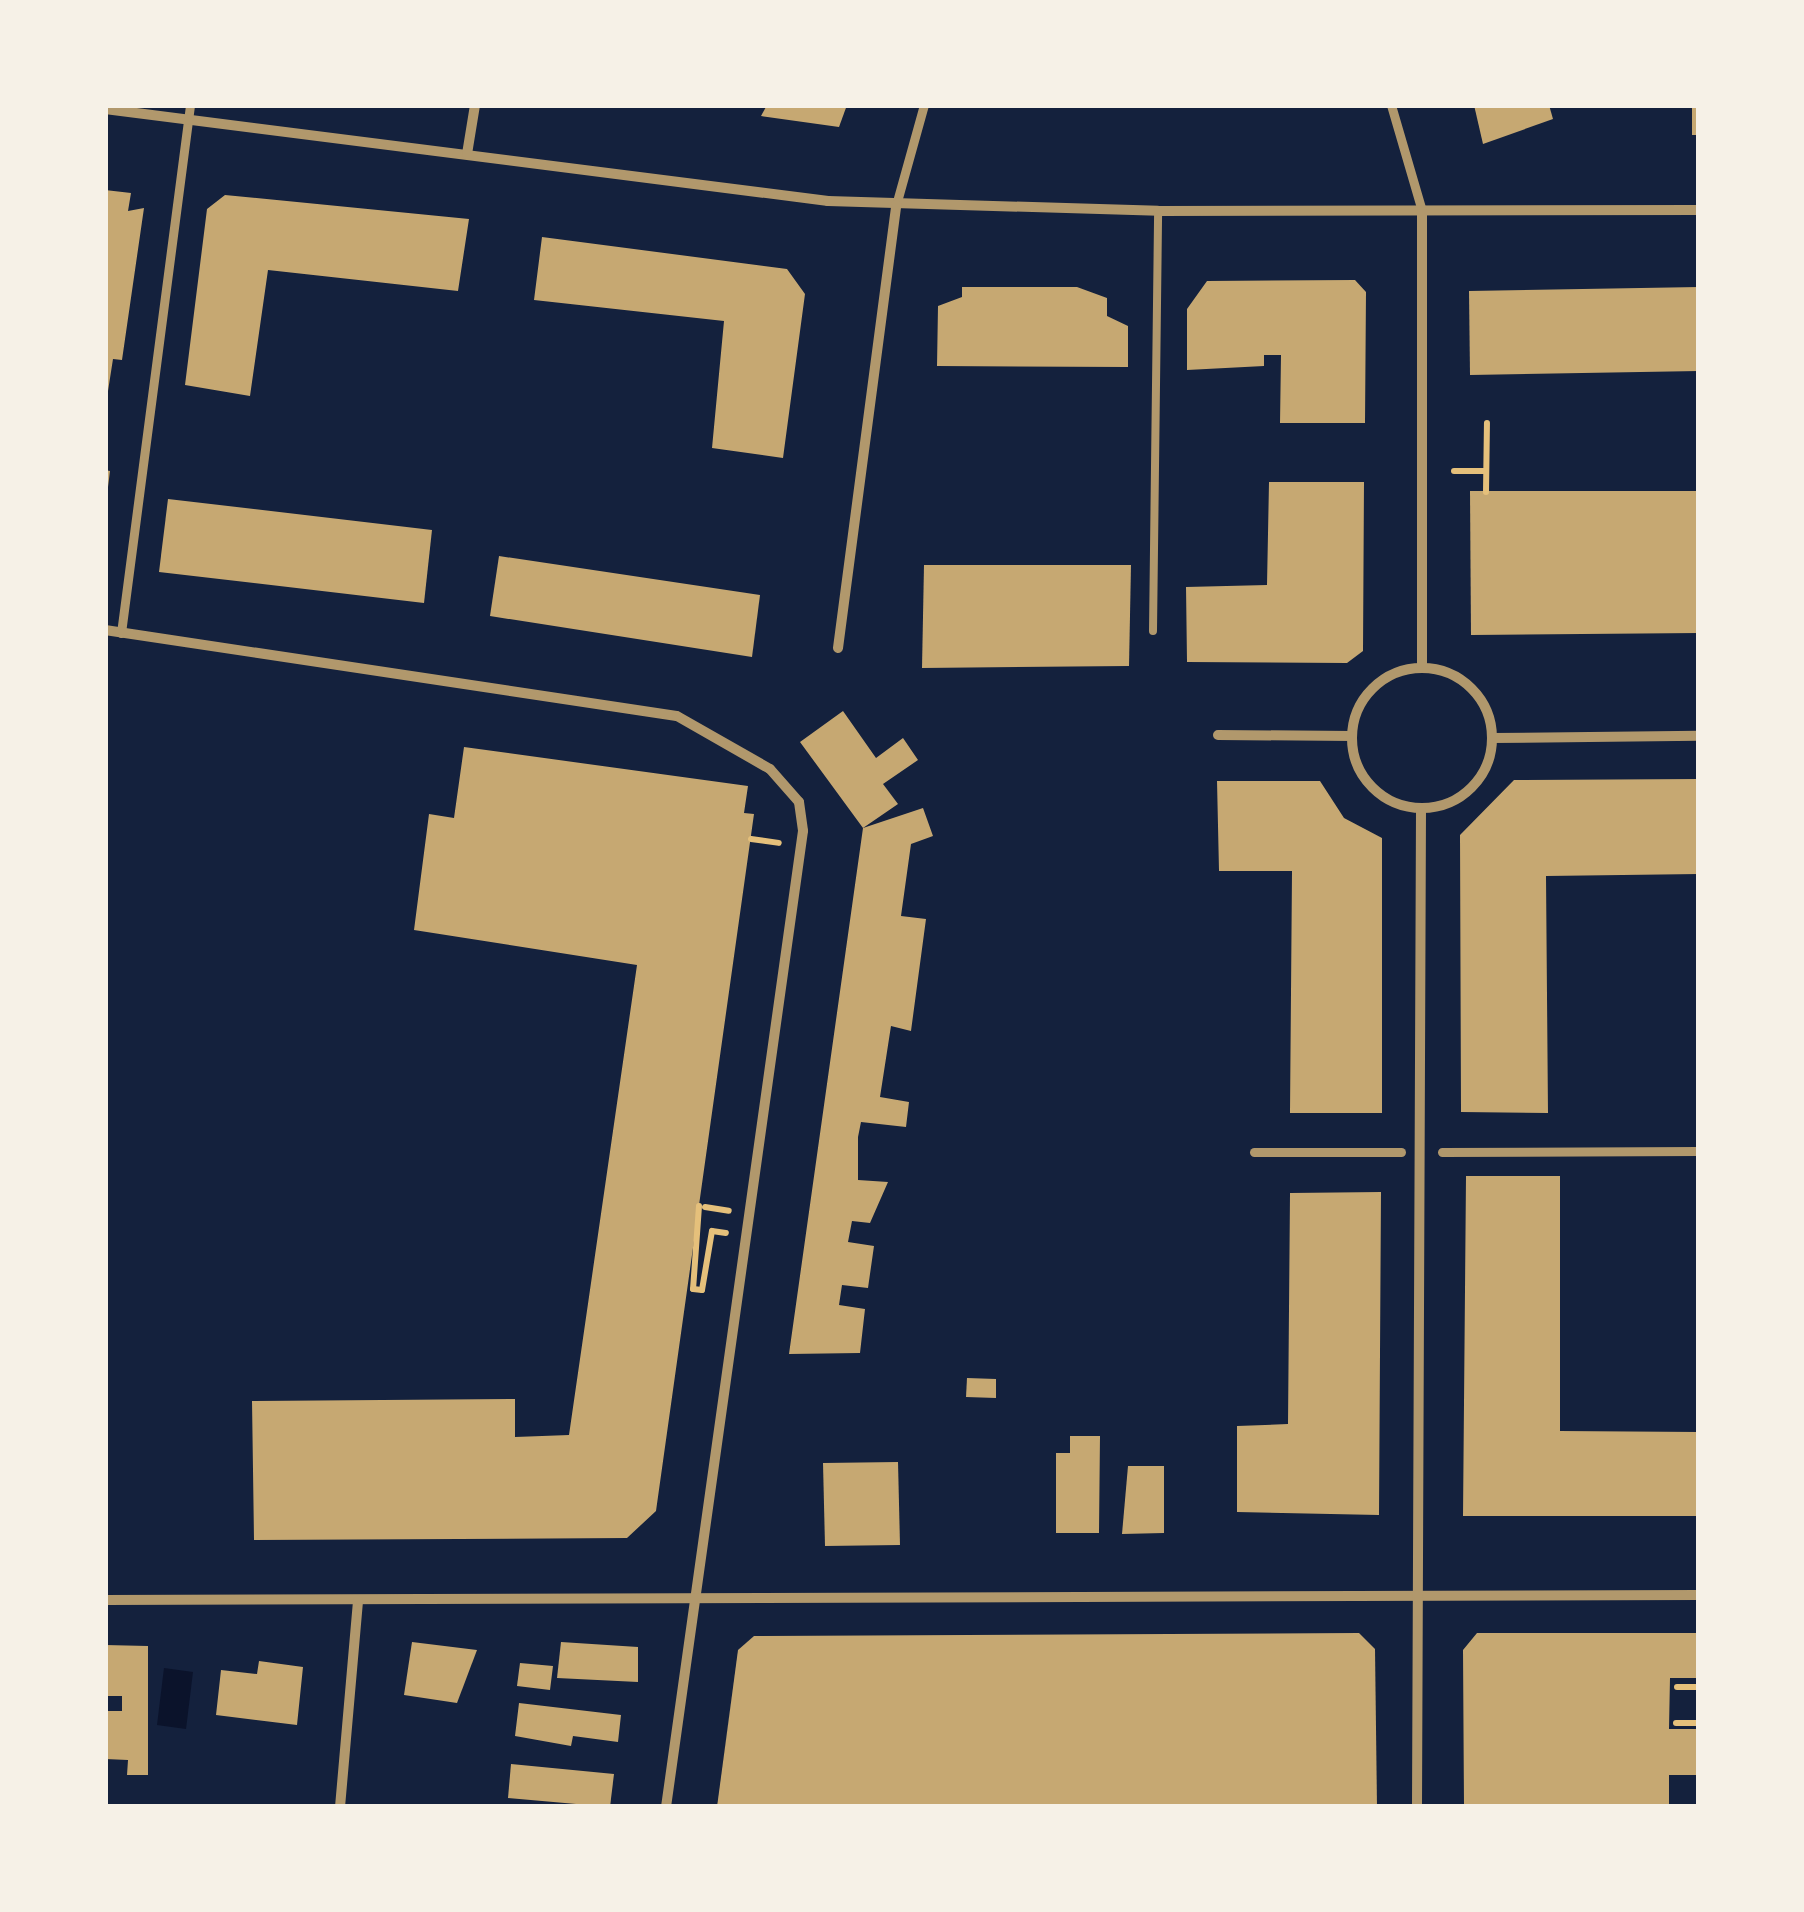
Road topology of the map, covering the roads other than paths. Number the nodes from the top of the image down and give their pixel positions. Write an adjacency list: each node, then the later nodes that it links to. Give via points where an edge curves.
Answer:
1 (190, 105): 6 (street)
2 (476, 105): 7 (street)
3 (924, 105): 8 (street)
4 (1391, 105): 10 (street)
5 (105, 108): 6 (street)
6 (188, 119): 7 (street); 14 (street)
7 (468, 154): 8 (street)
8 (896, 205): 11 (street); 15 (street)
9 (1699, 210): 10 (street)
10 (1422, 211): 11 (street); 16 (street)
11 (1158, 212): 13 (lane)
12 (105, 630): 14 (street)
13 (1153, 631)
14 (121, 633): 30 (street, via 677,716 770,769 804,813)
15 (838, 648)
16 (1422, 668): 18 (street, via 1382,680); 20 (street, via 1479,697)
17 (1218, 735): 18 (street)
18 (1352, 736): 21 (street, via 1364,778)
19 (1699, 736): 20 (street)
20 (1492, 738): 21 (street, via 1478,779)
21 (1422, 809): 27 (street)
22 (1699, 1151): 25 (street)
23 (1254, 1152): 24 (street)
24 (1401, 1152)
25 (1442, 1152)
26 (1699, 1595): 27 (street)
27 (1420, 1596): 30 (street); 33 (street)
28 (105, 1600): 29 (street)
29 (358, 1601): 30 (street); 31 (street)
30 (701, 1602): 32 (street)
31 (340, 1807)
32 (666, 1807)
33 (1417, 1807)

